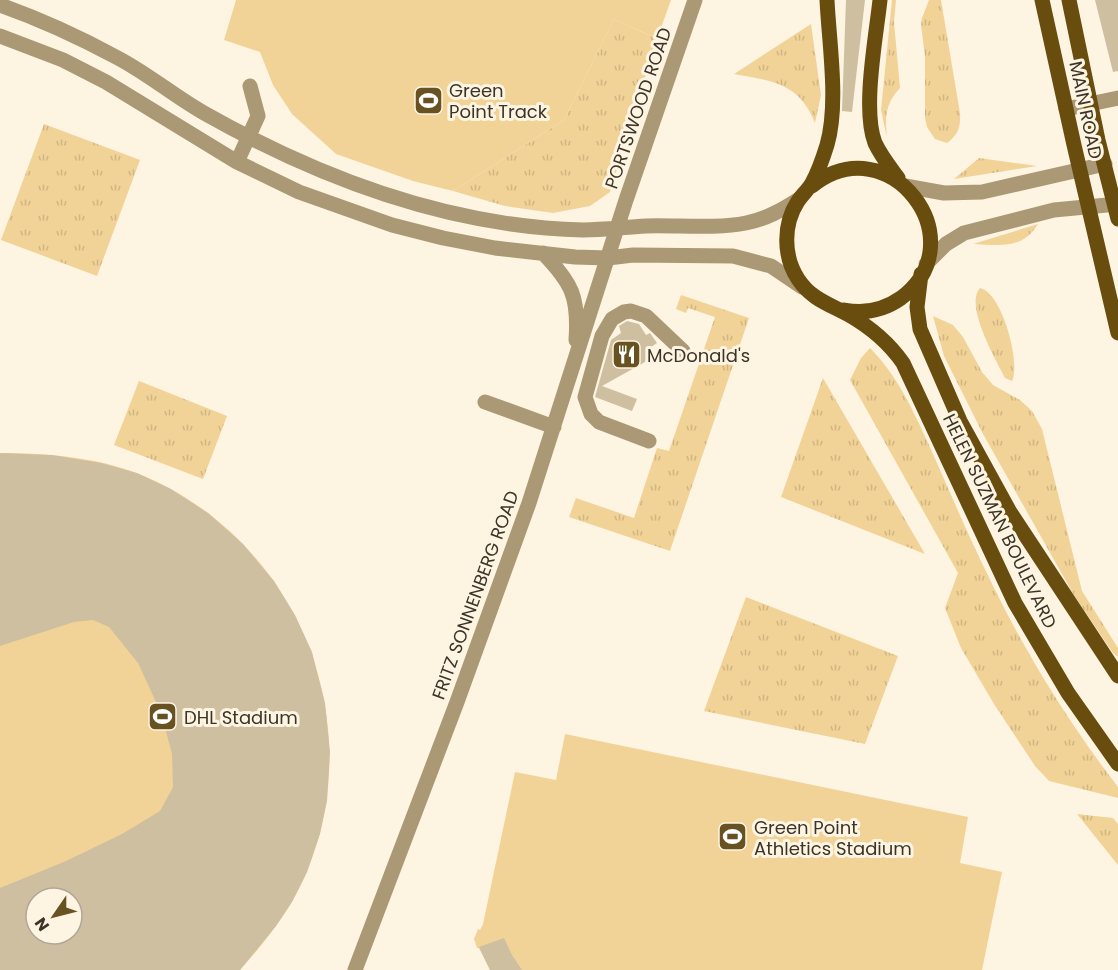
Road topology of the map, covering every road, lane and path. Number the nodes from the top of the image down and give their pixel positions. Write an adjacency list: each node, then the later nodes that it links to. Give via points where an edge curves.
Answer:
1 (695, 0): 20 (street, PORTSWOOD ROAD)
2 (827, 0): 17 (main road, HELEN SUZMAN BOULEVARD, via 831,125 825,152)
3 (880, 0): 16 (main road, HELEN SUZMAN BOULEVARD, via 870,125 879,150)
4 (1043, 0): 11 (main road, MAIN ROAD)
5 (1069, 0): 10 (main road, MAIN ROAD)
6 (0, 6): 12 (street, via 118,58)
7 (0, 36): 13 (street, via 63,60 106,82)
8 (250, 86): 12 (street, via 258,116)
9 (1118, 98): 10 (street)
10 (1090, 104): 11 (street); 14 (main road, MAIN ROAD)
11 (1066, 109): 15 (main road, MAIN ROAD)
12 (250, 138): 13 (street); 20 (street, via 347,181 449,212 544,228)
13 (237, 162): 21 (street, via 299,192 392,225 495,248)
14 (1104, 164): 15 (street); 19 (main road, MAIN ROAD)
15 (1079, 170): 16 (street, via 962,194); 18 (main road, MAIN ROAD)
16 (904, 185): 17 (main road, HELEN SUZMAN BOULEVARD, via 878,171 853,168 826,176); 23 (main road, HELEN SUZMAN BOULEVARD, via 927,219 930,246)
17 (803, 195): 20 (street, via 772,215 745,224); 24 (main road, HELEN SUZMAN BOULEVARD, via 789,221 787,245 793,268)
18 (1088, 207): 19 (street); 23 (street, via 1054,210 964,233 946,244); 26 (main road, MAIN ROAD)
19 (1117, 209)
20 (618, 228): 22 (street, FRITZ SONNENBERG ROAD)
21 (543, 254): 22 (street); 28 (street, via 564,276 574,294)
22 (608, 258): 24 (street, via 743,258 778,269); 28 (street, FRITZ SONNENBERG ROAD)
23 (923, 269): 25 (main road, HELEN SUZMAN BOULEVARD, via 905,295 882,308 859,312); 32 (main road, HELEN SUZMAN BOULEVARD, via 917,307 920,330 960,421 1021,531)
24 (807, 291): 25 (main road, HELEN SUZMAN BOULEVARD)
25 (836, 308): 33 (main road, HELEN SUZMAN BOULEVARD, via 879,336 903,363 1015,603 1068,693)
26 (1118, 333)
27 (683, 351): 31 (street, via 646,316 631,311 612,319 602,336 585,397 591,414 599,422)
28 (574, 363): 30 (street, FRITZ SONNENBERG ROAD)
29 (485, 402): 30 (street)
30 (554, 427): 34 (street, FRITZ SONNENBERG ROAD, via 492,609)
31 (649, 441)
32 (1118, 676)
33 (1118, 764)
34 (355, 970)

